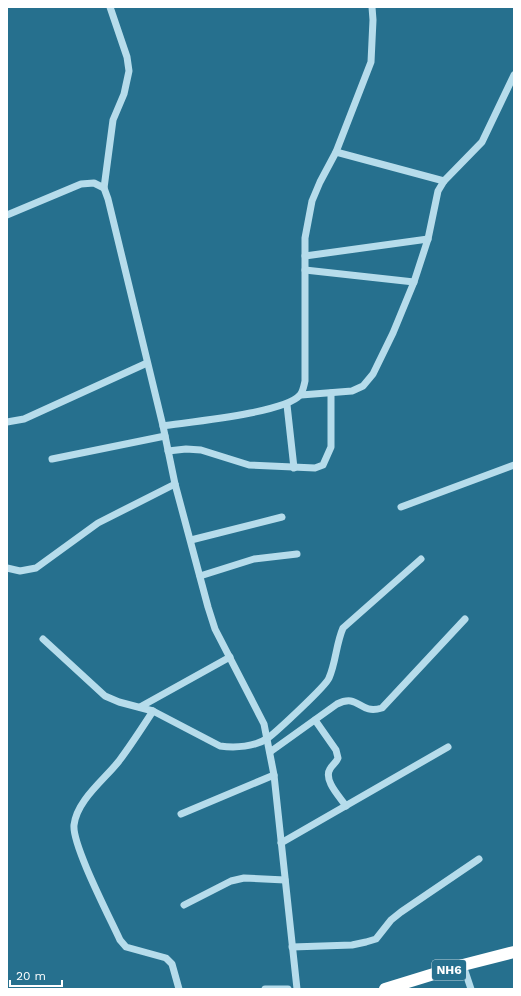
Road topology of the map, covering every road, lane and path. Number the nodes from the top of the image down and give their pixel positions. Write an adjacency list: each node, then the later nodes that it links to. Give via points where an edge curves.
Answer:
1 (110, 7): 6 (street, via 127,57 129,71 124,94 113,120)
2 (372, 7): 4 (street, via 374,20 370,62)
3 (514, 75): 5 (street, via 482,142)
4 (336, 152): 5 (street); 9 (street, via 312,201 307,221)
5 (444, 181): 8 (street, via 436,199)
6 (104, 188): 7 (street, via 94,183 81,184); 12 (street)
7 (7, 214)
8 (428, 239): 9 (street); 11 (street)
9 (305, 256): 10 (street)
10 (305, 270): 11 (street); 14 (street, via 305,381)
11 (414, 282): 13 (street, via 373,374 363,386 352,391)
12 (147, 363): 16 (street, via 24,419); 17 (street)
13 (331, 393): 14 (street); 22 (street, via 330,446 327,458 323,465 315,468)
14 (301, 395): 15 (street)
15 (287, 404): 17 (street); 22 (street)
16 (7, 422)
17 (163, 426): 18 (street)
18 (165, 436): 19 (street); 20 (street)
19 (168, 451): 22 (street, via 201,450 249,464); 23 (street)
20 (52, 459)
21 (514, 465): 24 (street)
22 (294, 468)
23 (175, 484): 26 (street); 29 (street, via 98,523 36,568 20,571)
24 (401, 507)
25 (282, 517): 26 (street)
26 (191, 540): 30 (street)
27 (297, 554): 30 (street, via 254,559)
28 (421, 559): 37 (street, via 343,628 338,638 329,680)
29 (7, 568)
30 (200, 576): 33 (street, via 215,629)
31 (465, 619): 36 (street, via 382,708 366,709 356,702 346,700)
32 (43, 639): 34 (street, via 105,696)
33 (230, 657): 34 (street); 37 (street, via 264,724)
34 (140, 707): 35 (street)
35 (153, 711): 37 (street, via 220,746 232,748); 50 (street, via 111,772 82,804 76,815 74,827 78,848 120,940 126,947 166,958 172,964)
36 (315, 720): 39 (street); 41 (street, via 336,750 338,758 328,776)
37 (267, 739): 39 (street)
38 (448, 747): 41 (street)
39 (270, 752): 40 (street)
40 (274, 775): 42 (street); 43 (street)
41 (346, 806): 43 (street)
42 (181, 814)
43 (281, 843): 45 (street)
44 (479, 859): 47 (street, via 401,912 376,938 352,945)
45 (285, 880): 46 (street, via 244,878 231,881); 47 (street)
46 (184, 905)
47 (292, 947): 53 (street)
48 (514, 952): 49 (highway, NH6)
49 (463, 965): 54 (highway, NH6); 55 (street)
50 (179, 989)
51 (265, 989): 52 (street)
52 (288, 989)
53 (297, 989)
54 (385, 989)
55 (471, 989)

